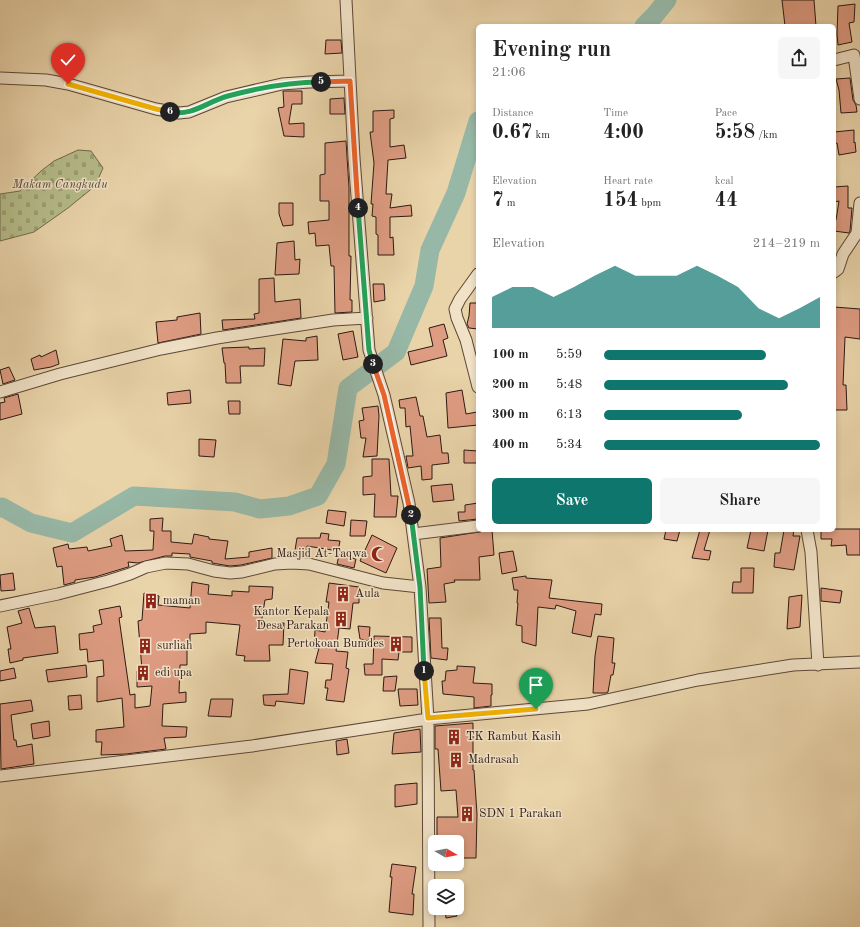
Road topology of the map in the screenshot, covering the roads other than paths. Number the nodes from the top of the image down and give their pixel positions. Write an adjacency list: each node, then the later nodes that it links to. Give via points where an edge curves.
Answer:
1 (346, 0): 5 (street)
2 (857, 54): 3 (street); 6 (street)
3 (836, 59)
4 (0, 78): 5 (street, via 46,80 68,84 179,113 189,112 226,97 282,84)
5 (350, 81): 10 (street)
6 (860, 99)
7 (860, 203): 8 (street, via 857,233)
8 (836, 270)
9 (476, 277): 11 (street, via 460,298 456,309)
10 (367, 318): 12 (street, via 333,320 162,349 60,374); 15 (street, via 369,350 386,400 409,503)
11 (476, 379)
12 (0, 392)
13 (476, 526): 15 (street)
14 (807, 532): 19 (street, via 811,552)
15 (413, 534): 16 (street)
16 (420, 587): 17 (street, via 383,583 310,564 275,564 230,573 188,564 166,563 58,594); 20 (street)
17 (0, 606)
18 (860, 662): 19 (street)
19 (818, 664): 20 (street, via 793,665 698,680 588,704)
20 (428, 718): 21 (street, via 252,746); 22 (street)
21 (0, 776)
22 (429, 927)

